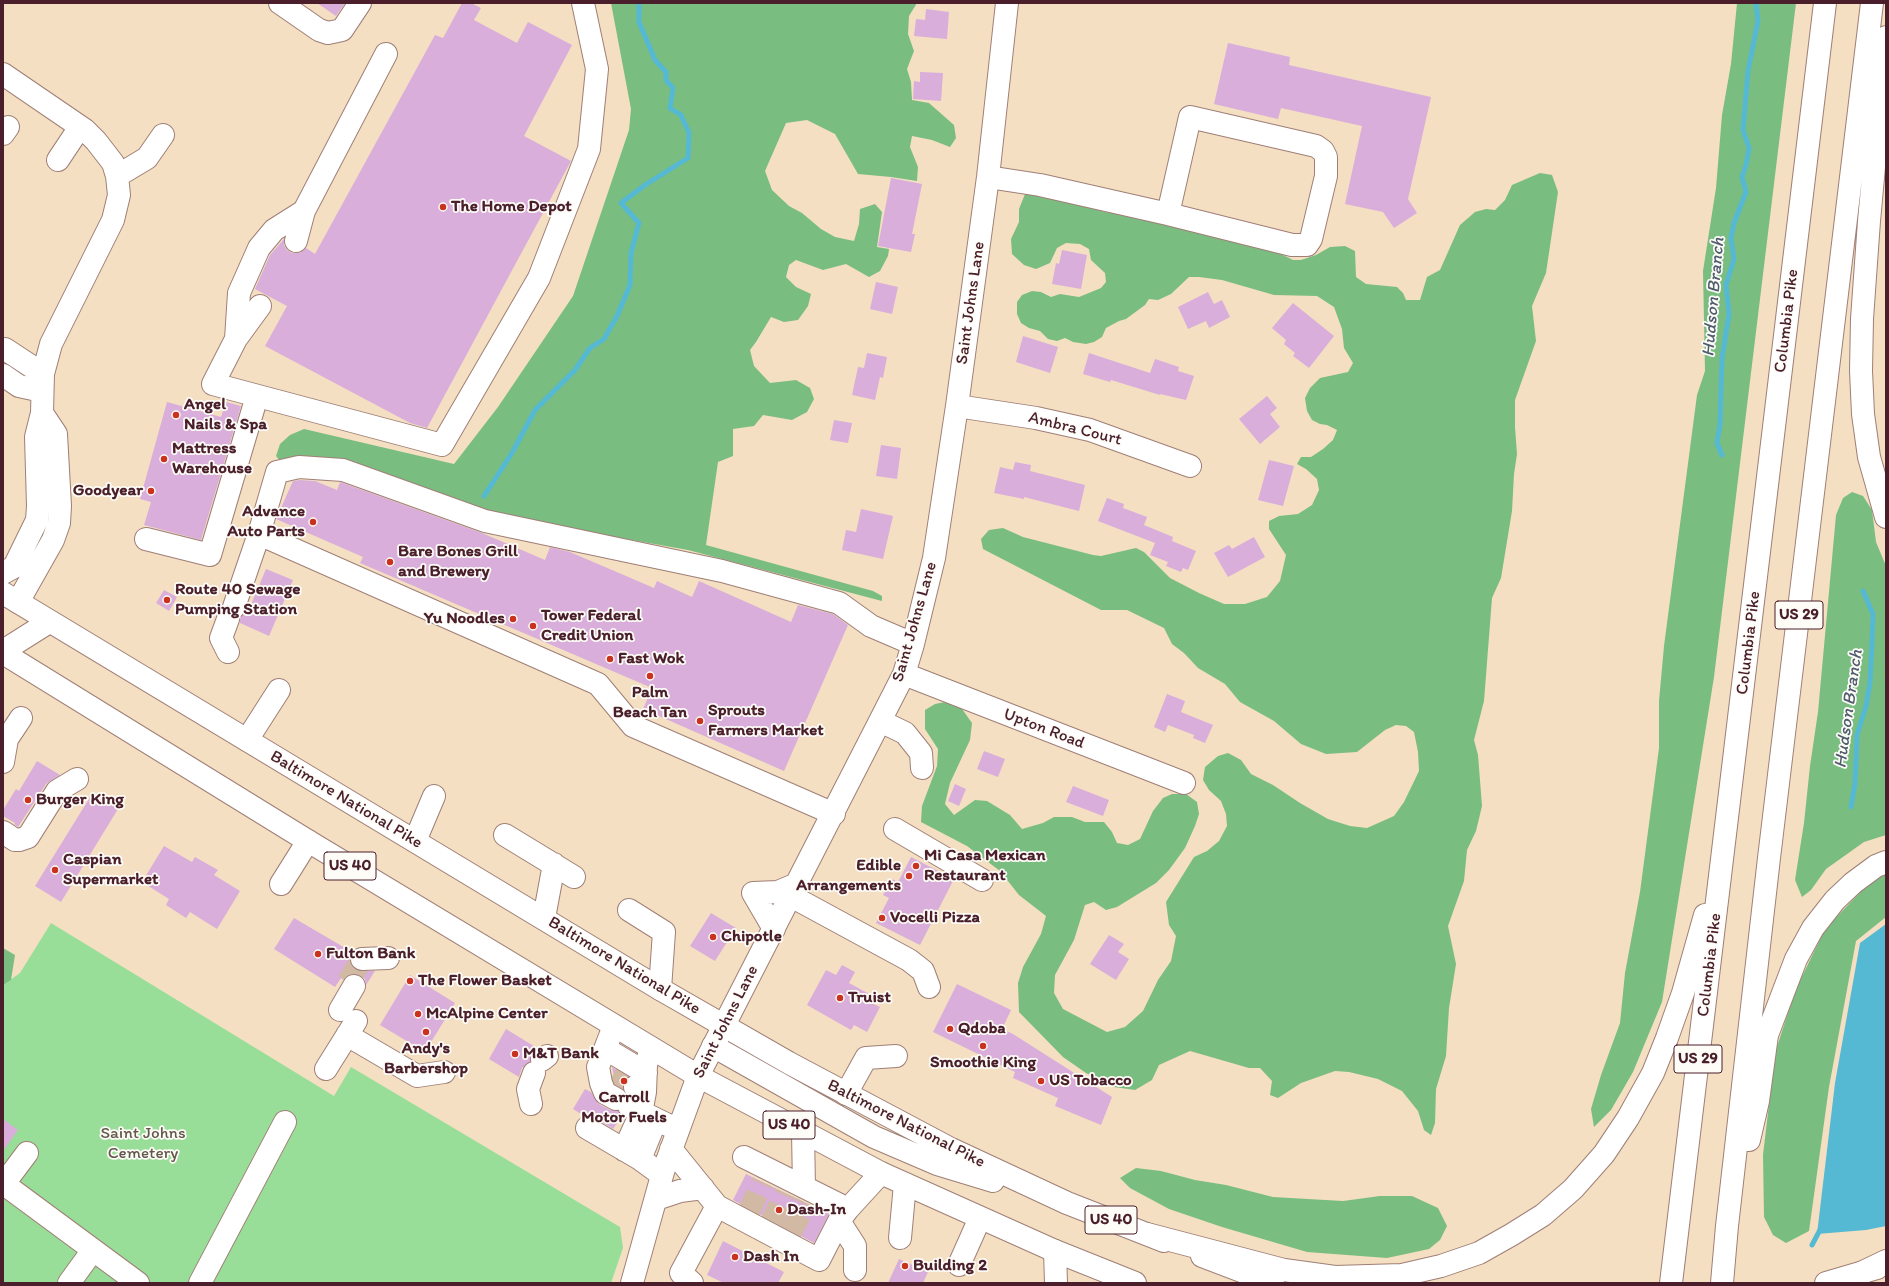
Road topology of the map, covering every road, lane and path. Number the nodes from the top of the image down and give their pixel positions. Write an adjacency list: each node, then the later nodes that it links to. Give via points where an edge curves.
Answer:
1 (280, 3): 2 (main road, via 319,30 328,33 342,30)
2 (360, 3)
3 (583, 3): 23 (main road, via 597,69 589,148 540,278 442,445)
4 (1007, 3): 14 (main road, Saint Johns Lane)
5 (1825, 3): 52 (main road, Columbia Pike / US 29)
6 (1872, 3): 97 (main road, US 29)
7 (1886, 37): 27 (main road, via 1869,221 1861,370 1863,414 1870,457)
8 (386, 54): 15 (main road)
9 (3, 74): 10 (main road)
10 (80, 127): 12 (main road); 13 (main road, via 96,141 113,163)
11 (163, 135): 13 (main road, via 147,158)
12 (58, 160)
13 (117, 176): 22 (main road, via 119,195 113,220 50,344)
14 (988, 177): 16 (main road, via 1040,185); 24 (main road, Saint Johns Lane)
15 (304, 211): 17 (main road); 19 (main road, via 274,230 259,248 239,293)
16 (1168, 214): 16 (main road, via 1190,117 1316,146 1326,157 1326,176 1311,239 1307,246 1292,245)
17 (296, 241)
18 (260, 306): 19 (main road)
19 (236, 339): 23 (main road, via 213,384)
20 (5, 349): 22 (main road)
21 (3, 375): 22 (main road, via 19,386)
22 (43, 382): 25 (main road)
23 (257, 396): 29 (main road, via 210,555)
24 (957, 406): 26 (main road, Ambra Court, via 1036,418 1090,430); 33 (main road, Saint Johns Lane, via 934,558)
25 (42, 414): 30 (main road, via 36,437 37,520 14,567); 31 (main road, via 56,434 59,523 53,540)
26 (1190, 466)
27 (1886, 517)
28 (260, 534): 33 (main road, via 277,472 299,467 343,470 485,521 722,571 839,603 871,626); 35 (main road, via 221,638); 46 (main road, via 598,684 633,726)
29 (146, 540)
30 (3, 573)
31 (8, 601): 32 (main road, Baltimore National Pike / US 40)
32 (49, 622): 34 (main road); 40 (main road, Baltimore National Pike / US 40)
33 (913, 644): 36 (main road, Saint Johns Lane)
34 (3, 652): 50 (main road, US 40)
35 (228, 652)
36 (904, 674): 39 (main road, Saint Johns Lane); 44 (main road, Upton Road)
37 (279, 690): 40 (main road)
38 (21, 718): 41 (main road, via 7,739)
39 (880, 721): 42 (main road, via 905,733 921,753); 46 (main road, Saint Johns Lane)
40 (247, 740): 51 (main road, Baltimore National Pike / US 40)
41 (3, 762)
42 (922, 768)
43 (77, 779): 48 (main road, via 57,791 28,837 15,840)
44 (1184, 783)
45 (434, 796): 51 (main road)
46 (834, 814): 58 (main road, Saint Johns Lane)
47 (895, 829): 56 (main road)
48 (3, 832)
49 (505, 835): 54 (main road)
50 (308, 841): 57 (main road); 66 (main road, US 40)
51 (415, 841): 60 (main road, Baltimore National Pike / US 40)
52 (1724, 852): 98 (main road, via 1683,993 1653,1073 1604,1154 1573,1189 1542,1215 1479,1253 1441,1266 1402,1275 1365,1277 1335,1277 1284,1270); 107 (main road, Columbia Pike / US 29)
53 (1886, 862): 97 (main road, via 1853,883 1836,900 1813,928 1796,959 1767,1034 1758,1101)
54 (554, 864): 55 (main road); 60 (main road)
55 (574, 877)
56 (982, 880)
57 (281, 884)
58 (794, 890): 61 (main road, Saint Johns Lane); 61 (main road, via 753,893); 63 (main road, via 909,960 924,971)
59 (629, 910): 64 (main road, via 664,932)
60 (544, 918): 64 (main road, Baltimore National Pike / US 40)
61 (774, 928): 67 (main road, Saint Johns Lane)
62 (354, 986): 65 (main road)
63 (929, 987)
64 (660, 989): 67 (main road, Baltimore National Pike / US 40)
65 (344, 1017): 73 (main road); 74 (main road, via 417,1076)
66 (614, 1026): 69 (main road, US 40); 72 (main road)
67 (723, 1026): 68 (main road, Saint Johns Lane); 76 (main road, Baltimore National Pike / US 40)
68 (713, 1046): 75 (main road, Saint Johns Lane); 93 (main road, via 874,1137 937,1164)
69 (651, 1048): 75 (main road, US 40); 77 (main road)
70 (896, 1056): 76 (main road, via 866,1058)
71 (541, 1063): 78 (main road, via 528,1089)
72 (606, 1064): 77 (main road); 77 (main road, via 601,1083 605,1093)
73 (326, 1068)
74 (444, 1072)
75 (698, 1076): 81 (main road, US 40); 82 (main road, Saint Johns Lane)
76 (846, 1094): 93 (main road, Baltimore National Pike / US 40, via 929,1139)
77 (638, 1099): 82 (main road); 84 (main road)
78 (531, 1104)
79 (285, 1122): 110 (main road)
80 (587, 1128): 84 (main road)
81 (803, 1132): 86 (main road, US 40); 91 (main road)
82 (675, 1140): 87 (main road, Saint Johns Lane); 90 (main road)
83 (27, 1153): 88 (main road)
84 (632, 1155): 87 (main road)
85 (744, 1157): 91 (main road, via 765,1176)
86 (881, 1173): 89 (main road, US 40); 95 (main road)
87 (662, 1175): 92 (main road, Saint Johns Lane)
88 (4, 1184): 100 (main road)
89 (905, 1184): 96 (main road, US 40); 99 (main road)
90 (703, 1188): 92 (main road, via 680,1191); 94 (main road)
91 (799, 1191): 95 (main road)
92 (656, 1199): 111 (main road, Saint Johns Lane)
93 (1067, 1203): 98 (main road, Baltimore National Pike / US 40)
94 (717, 1206): 95 (main road, via 788,1238 820,1260); 112 (main road, via 681,1273)
95 (843, 1215): 105 (main road, via 855,1246)
96 (980, 1218): 101 (main road, US 40); 103 (main road)
97 (1727, 1226): 116 (main road, US 29)
98 (1147, 1234): 115 (main road, Baltimore National Pike / US 40)
99 (900, 1238)
100 (93, 1250): 108 (main road); 109 (main road)
101 (1055, 1251): 113 (main road); 114 (main road, US 40)
102 (1886, 1261): 106 (main road)
103 (959, 1265)
104 (1886, 1265): 106 (main road)
105 (855, 1270)
106 (1859, 1274): 117 (main road)
107 (1672, 1275)
108 (69, 1283)
109 (138, 1283)
110 (200, 1283)
111 (632, 1283)
112 (692, 1283)
113 (1056, 1283)
114 (1135, 1283)
115 (1274, 1283)
116 (1722, 1283)
117 (1826, 1283)

